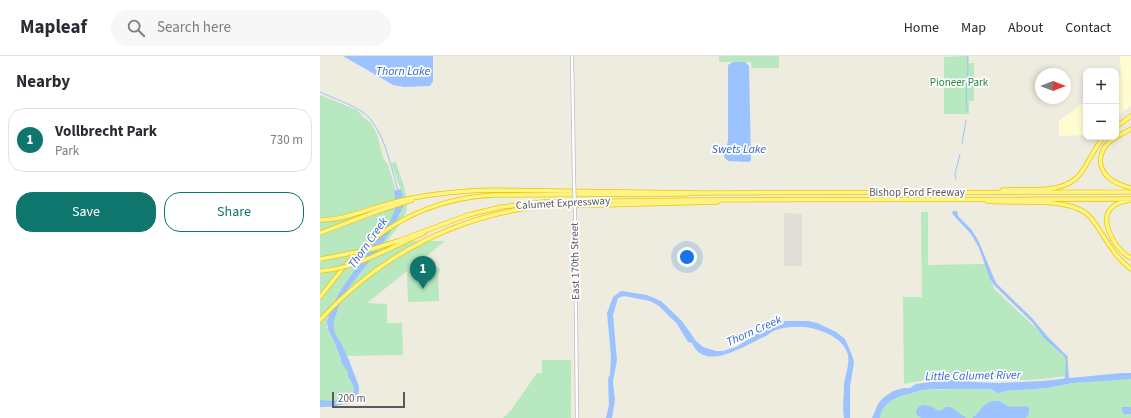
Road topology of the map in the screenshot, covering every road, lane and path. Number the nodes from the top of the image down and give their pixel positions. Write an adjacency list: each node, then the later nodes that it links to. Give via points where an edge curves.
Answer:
1 (572, 56): 25 (street, East 170th Street, bridge)
2 (1131, 116): 3 (highway)
3 (1119, 125)
4 (1131, 129): 5 (highway)
5 (1119, 135)
6 (1102, 140): 9 (highway, via 1082,172 1068,184 1054,188)
7 (1112, 140): 8 (highway, via 1102,150 1102,168 1112,181)
8 (1131, 188)
9 (986, 192): 10 (highway, Bishop Ford Freeway); 11 (highway, Bishop Ford Freeway)
10 (1131, 192)
11 (704, 193): 15 (highway, via 491,190 436,195); 23 (highway, via 484,195 447,202 407,217 385,231 352,258)
12 (1131, 199): 14 (highway, Bishop Ford Freeway); 19 (highway, via 1112,208 1107,215 1106,226 1120,250)
13 (741, 200): 14 (highway, Bishop Ford Freeway); 18 (highway, Calumet Expressway, via 542,202 501,208 453,220); 24 (highway, via 567,205 528,208 479,219 409,248 356,285)
14 (972, 200): 21 (highway, via 1075,207 1091,218 1113,253)
15 (391, 205): 16 (highway, via 345,217); 17 (highway)
16 (320, 220)
17 (320, 233)
18 (398, 243): 20 (highway, Calumet Expressway, bridge); 22 (highway, bridge, via 349,266)
19 (1131, 258)
20 (321, 259)
21 (1131, 269)
22 (320, 271)
23 (320, 297)
24 (320, 320)
25 (577, 416)

